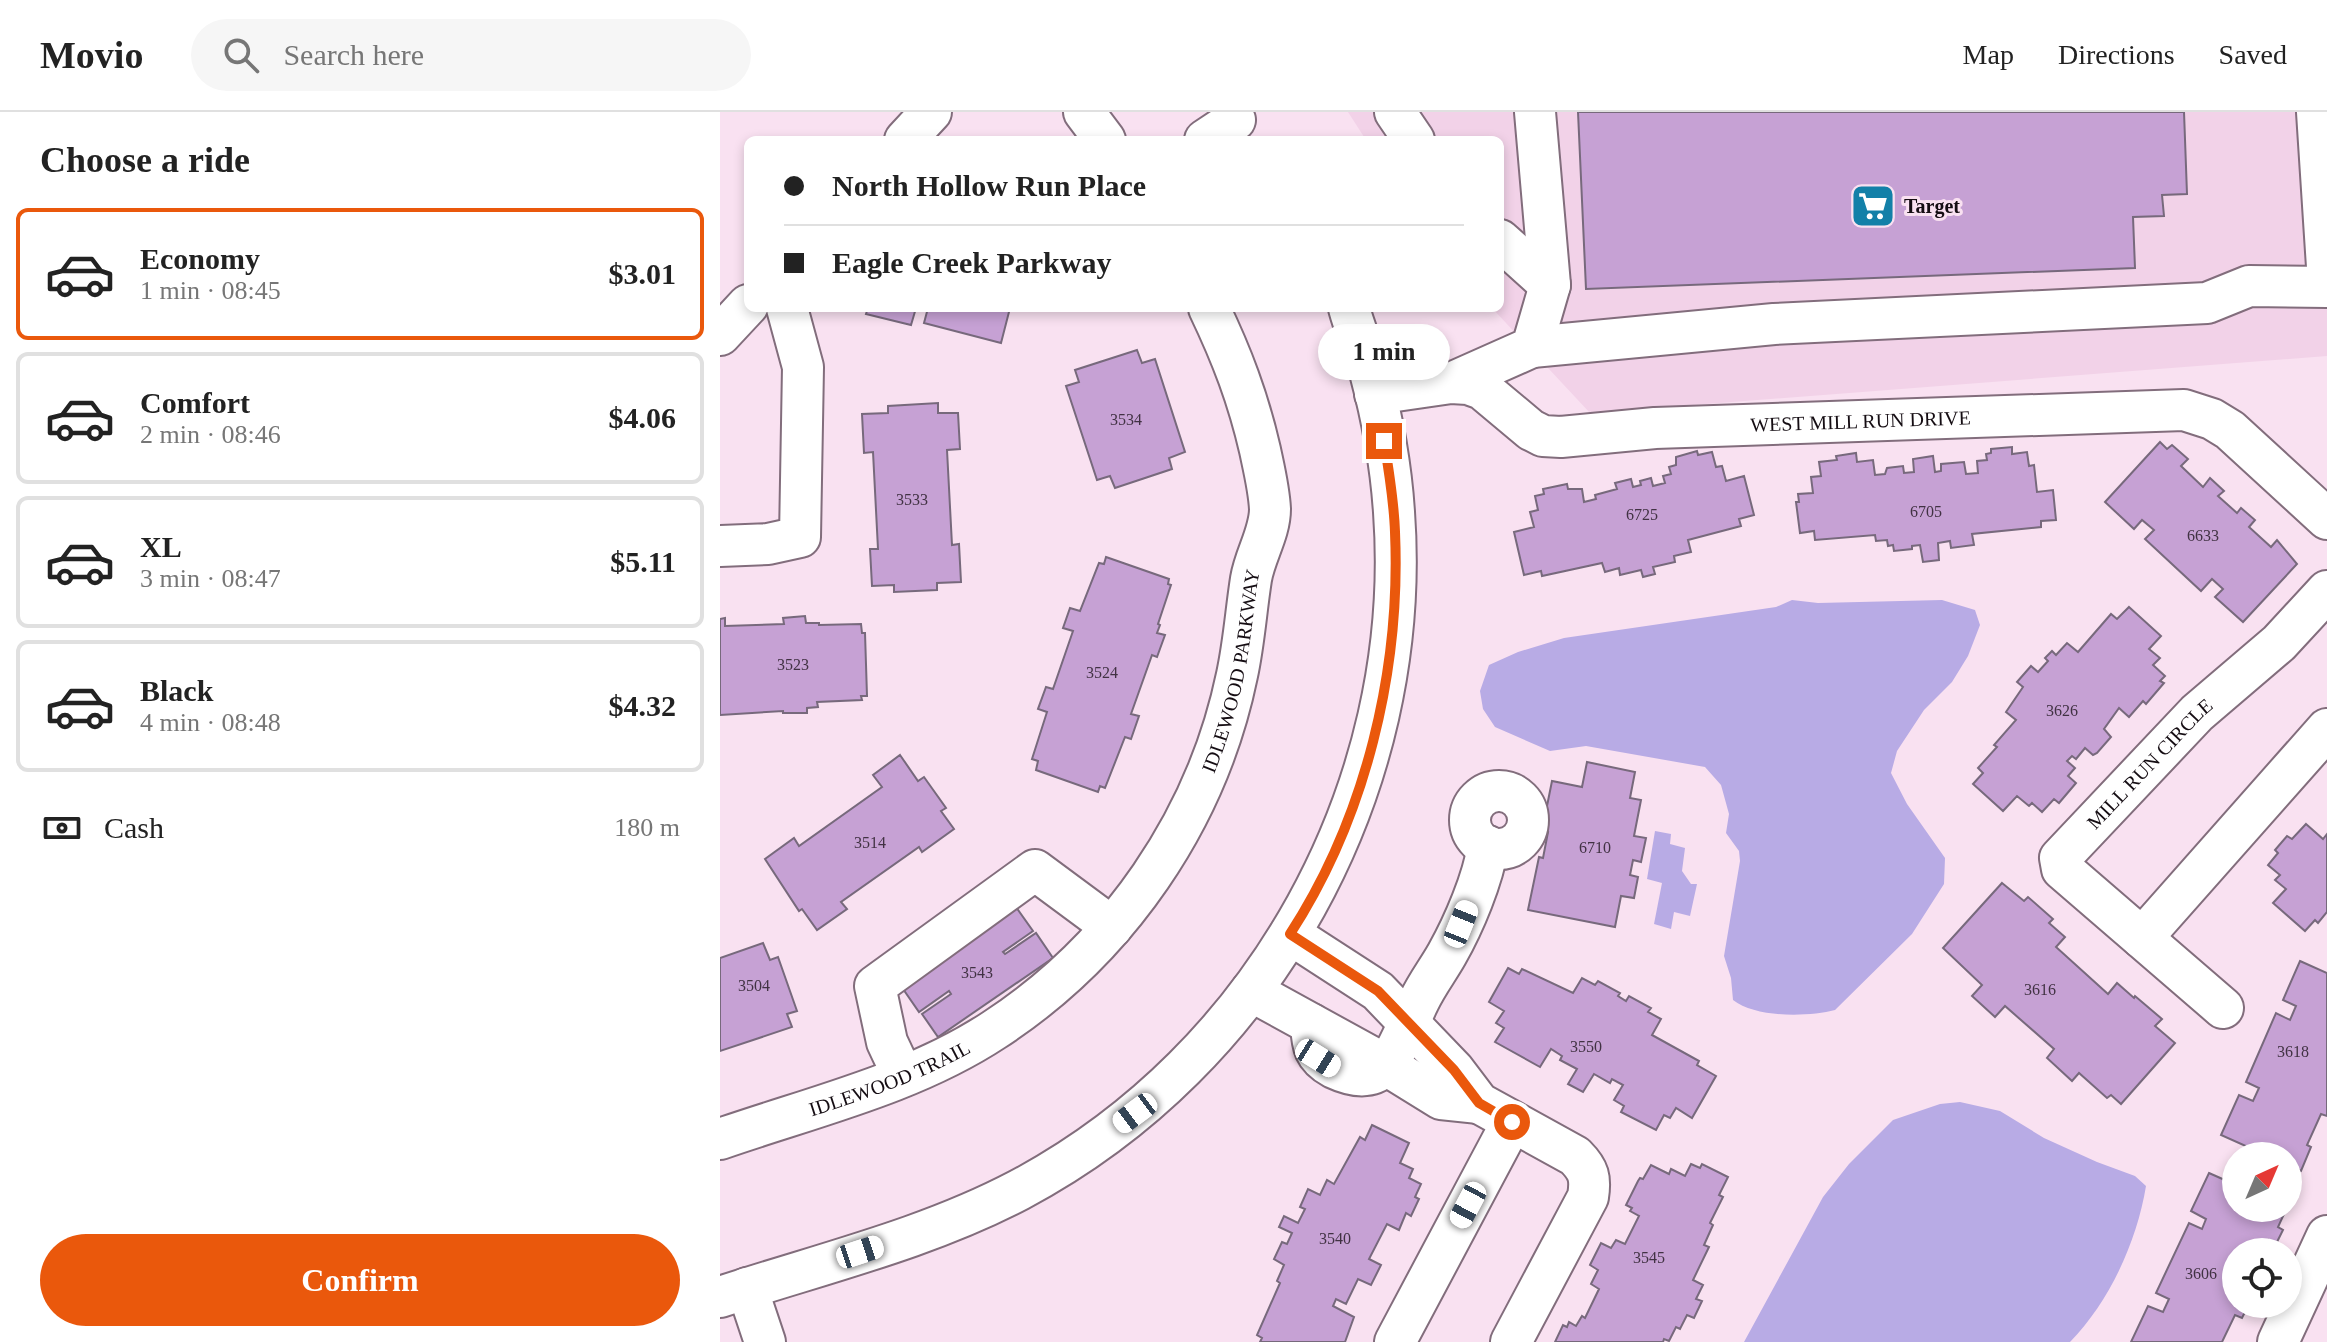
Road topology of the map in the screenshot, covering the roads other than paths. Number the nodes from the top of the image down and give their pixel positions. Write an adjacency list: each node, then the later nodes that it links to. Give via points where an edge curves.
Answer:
1 (931, 112): 6 (street)
2 (1084, 112): 7 (street)
3 (1395, 112): 8 (street)
4 (1535, 112): 11 (street)
5 (2317, 112): 10 (street)
6 (909, 136)
7 (1102, 136)
8 (1411, 136)
9 (1504, 244): 11 (street)
10 (2327, 267)
11 (1550, 285): 18 (street)
12 (2327, 287): 18 (street, via 2249,286 2207,303 1774,324)
13 (744, 309): 17 (street)
14 (788, 312): 22 (street, via 803,367 800,537)
15 (1211, 312): 26 (street, IDLEWOOD PARKWAY, via 1249,403 1270,512 1251,576 1237,676 1212,759 1167,852)
16 (1350, 312): 20 (street)
17 (720, 335)
18 (1532, 347): 19 (street)
19 (1451, 383): 20 (street, WEST MILL RUN DRIVE); 21 (street, WEST MILL RUN DRIVE, via 1482,389 1531,430 1561,437 1655,428 2184,410 2230,430)
20 (1375, 394): 27 (street, via 1395,531 1395,600 1386,679 1355,800 1329,864)
21 (2327, 519)
22 (720, 546)
23 (2327, 591): 28 (street, MILL RUN CIRCLE, via 2279,643 2197,713 2060,858 2062,869)
24 (2327, 729): 28 (street)
25 (1488, 846): 32 (street, via 1457,933)
26 (1112, 927): 29 (street, IDLEWOOD PARKWAY); 34 (street, via 1035,870 875,986 887,1042)
27 (1290, 934): 30 (street); 32 (street, via 1378,991)
28 (2142, 938): 31 (street, MILL RUN CIRCLE)
29 (1047, 991): 34 (street, IDLEWOOD TRAIL, via 974,1043)
30 (1251, 991): 33 (street); 38 (street, via 1169,1083 1060,1166 959,1218)
31 (2223, 1008)
32 (1408, 1022): 33 (street); 35 (street)
33 (1386, 1065): 35 (street, via 1441,1099)
34 (903, 1076): 36 (street, IDLEWOOD TRAIL)
35 (1495, 1113): 40 (street); 41 (street, via 1575,1156 1591,1178 1588,1197)
36 (720, 1139)
37 (2327, 1236): 42 (street)
38 (735, 1292): 39 (street)
39 (765, 1342)
40 (1395, 1342)
41 (1511, 1342)
42 (2278, 1342)

